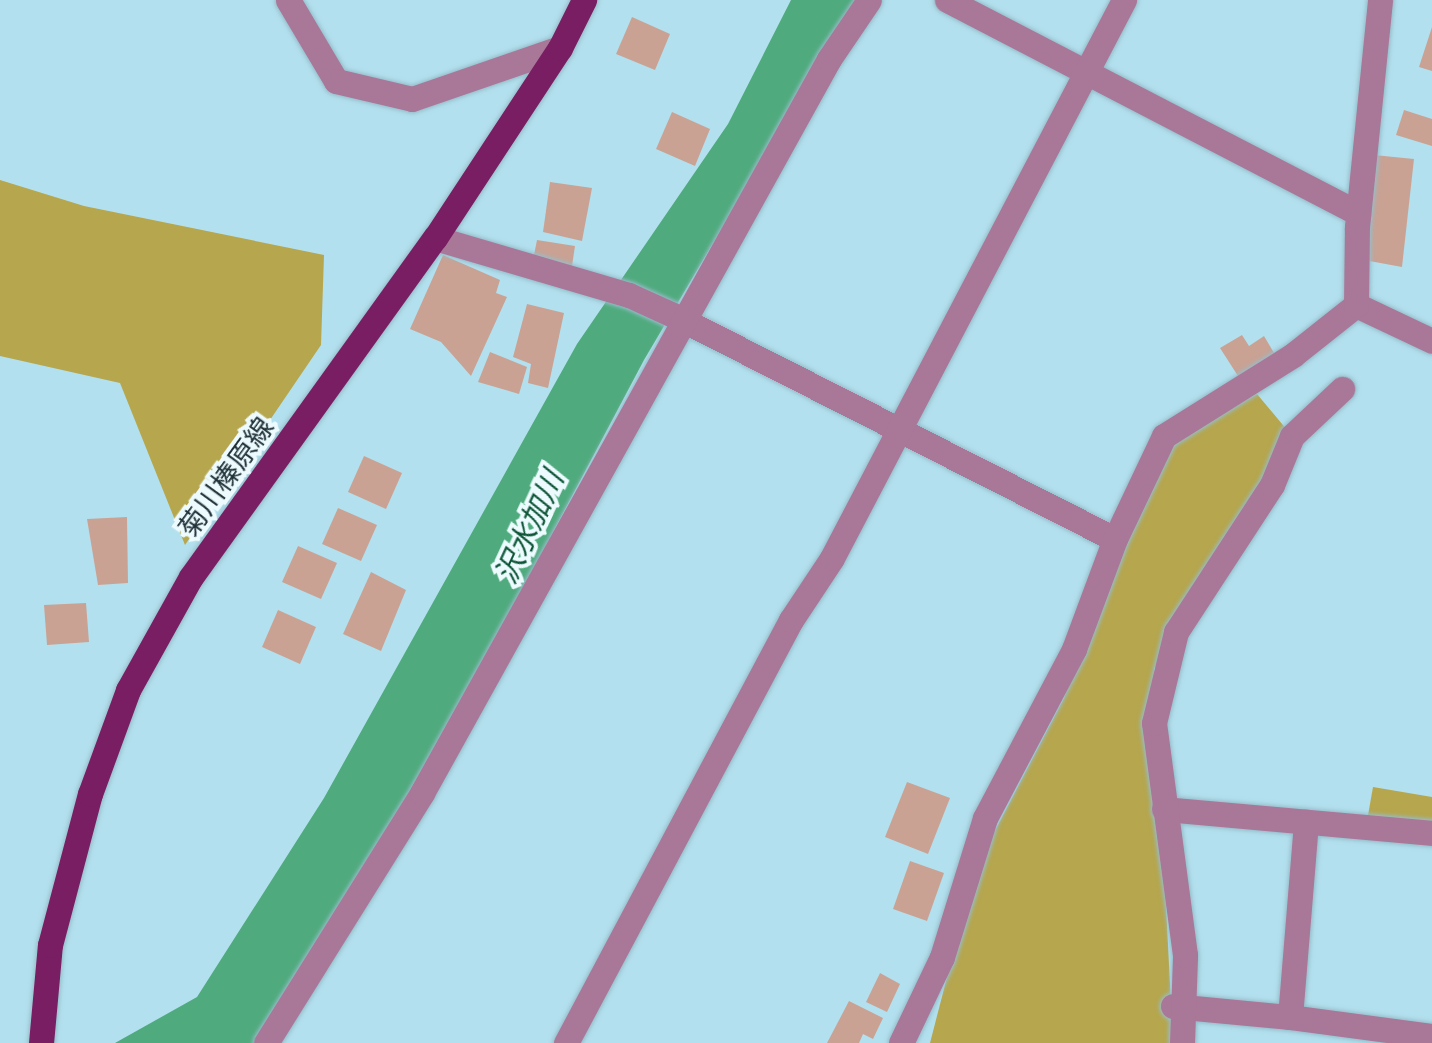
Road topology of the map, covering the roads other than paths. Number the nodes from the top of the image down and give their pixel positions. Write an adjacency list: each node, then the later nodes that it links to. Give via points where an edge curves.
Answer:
1 (288, 0): 7 (street, via 336,80 412,99)
2 (584, 0): 7 (main road, 菊川榛原線)
3 (869, 0): 12 (street)
4 (947, 0): 8 (street)
5 (1124, 0): 8 (street)
6 (1380, 0): 9 (street)
7 (560, 48): 10 (main road, 菊川榛原線)
8 (1084, 72): 9 (street); 15 (street)
9 (1358, 213): 11 (street)
10 (435, 238): 12 (street, via 628,295); 23 (main road, 菊川榛原線, via 191,576 128,690 90,794 50,945)
11 (1356, 304): 13 (street); 16 (street, via 1293,355 1164,436)
12 (681, 319): 15 (street); 24 (street, via 412,810)
13 (1432, 341)
14 (1342, 389): 17 (street, via 1292,436 1272,485 1176,632 1154,723)
15 (899, 427): 16 (street); 25 (street)
16 (1115, 539): 26 (street, via 1074,649 985,818 942,957)
17 (1164, 810): 18 (street); 20 (street, via 1186,955)
18 (1306, 822): 19 (street); 21 (street)
19 (1432, 833)
20 (1178, 1006): 21 (street); 27 (street)
21 (1290, 1018): 22 (street)
22 (1432, 1036)
23 (41, 1043)
24 (266, 1043)
25 (566, 1043)
26 (901, 1043)
27 (1182, 1043)

